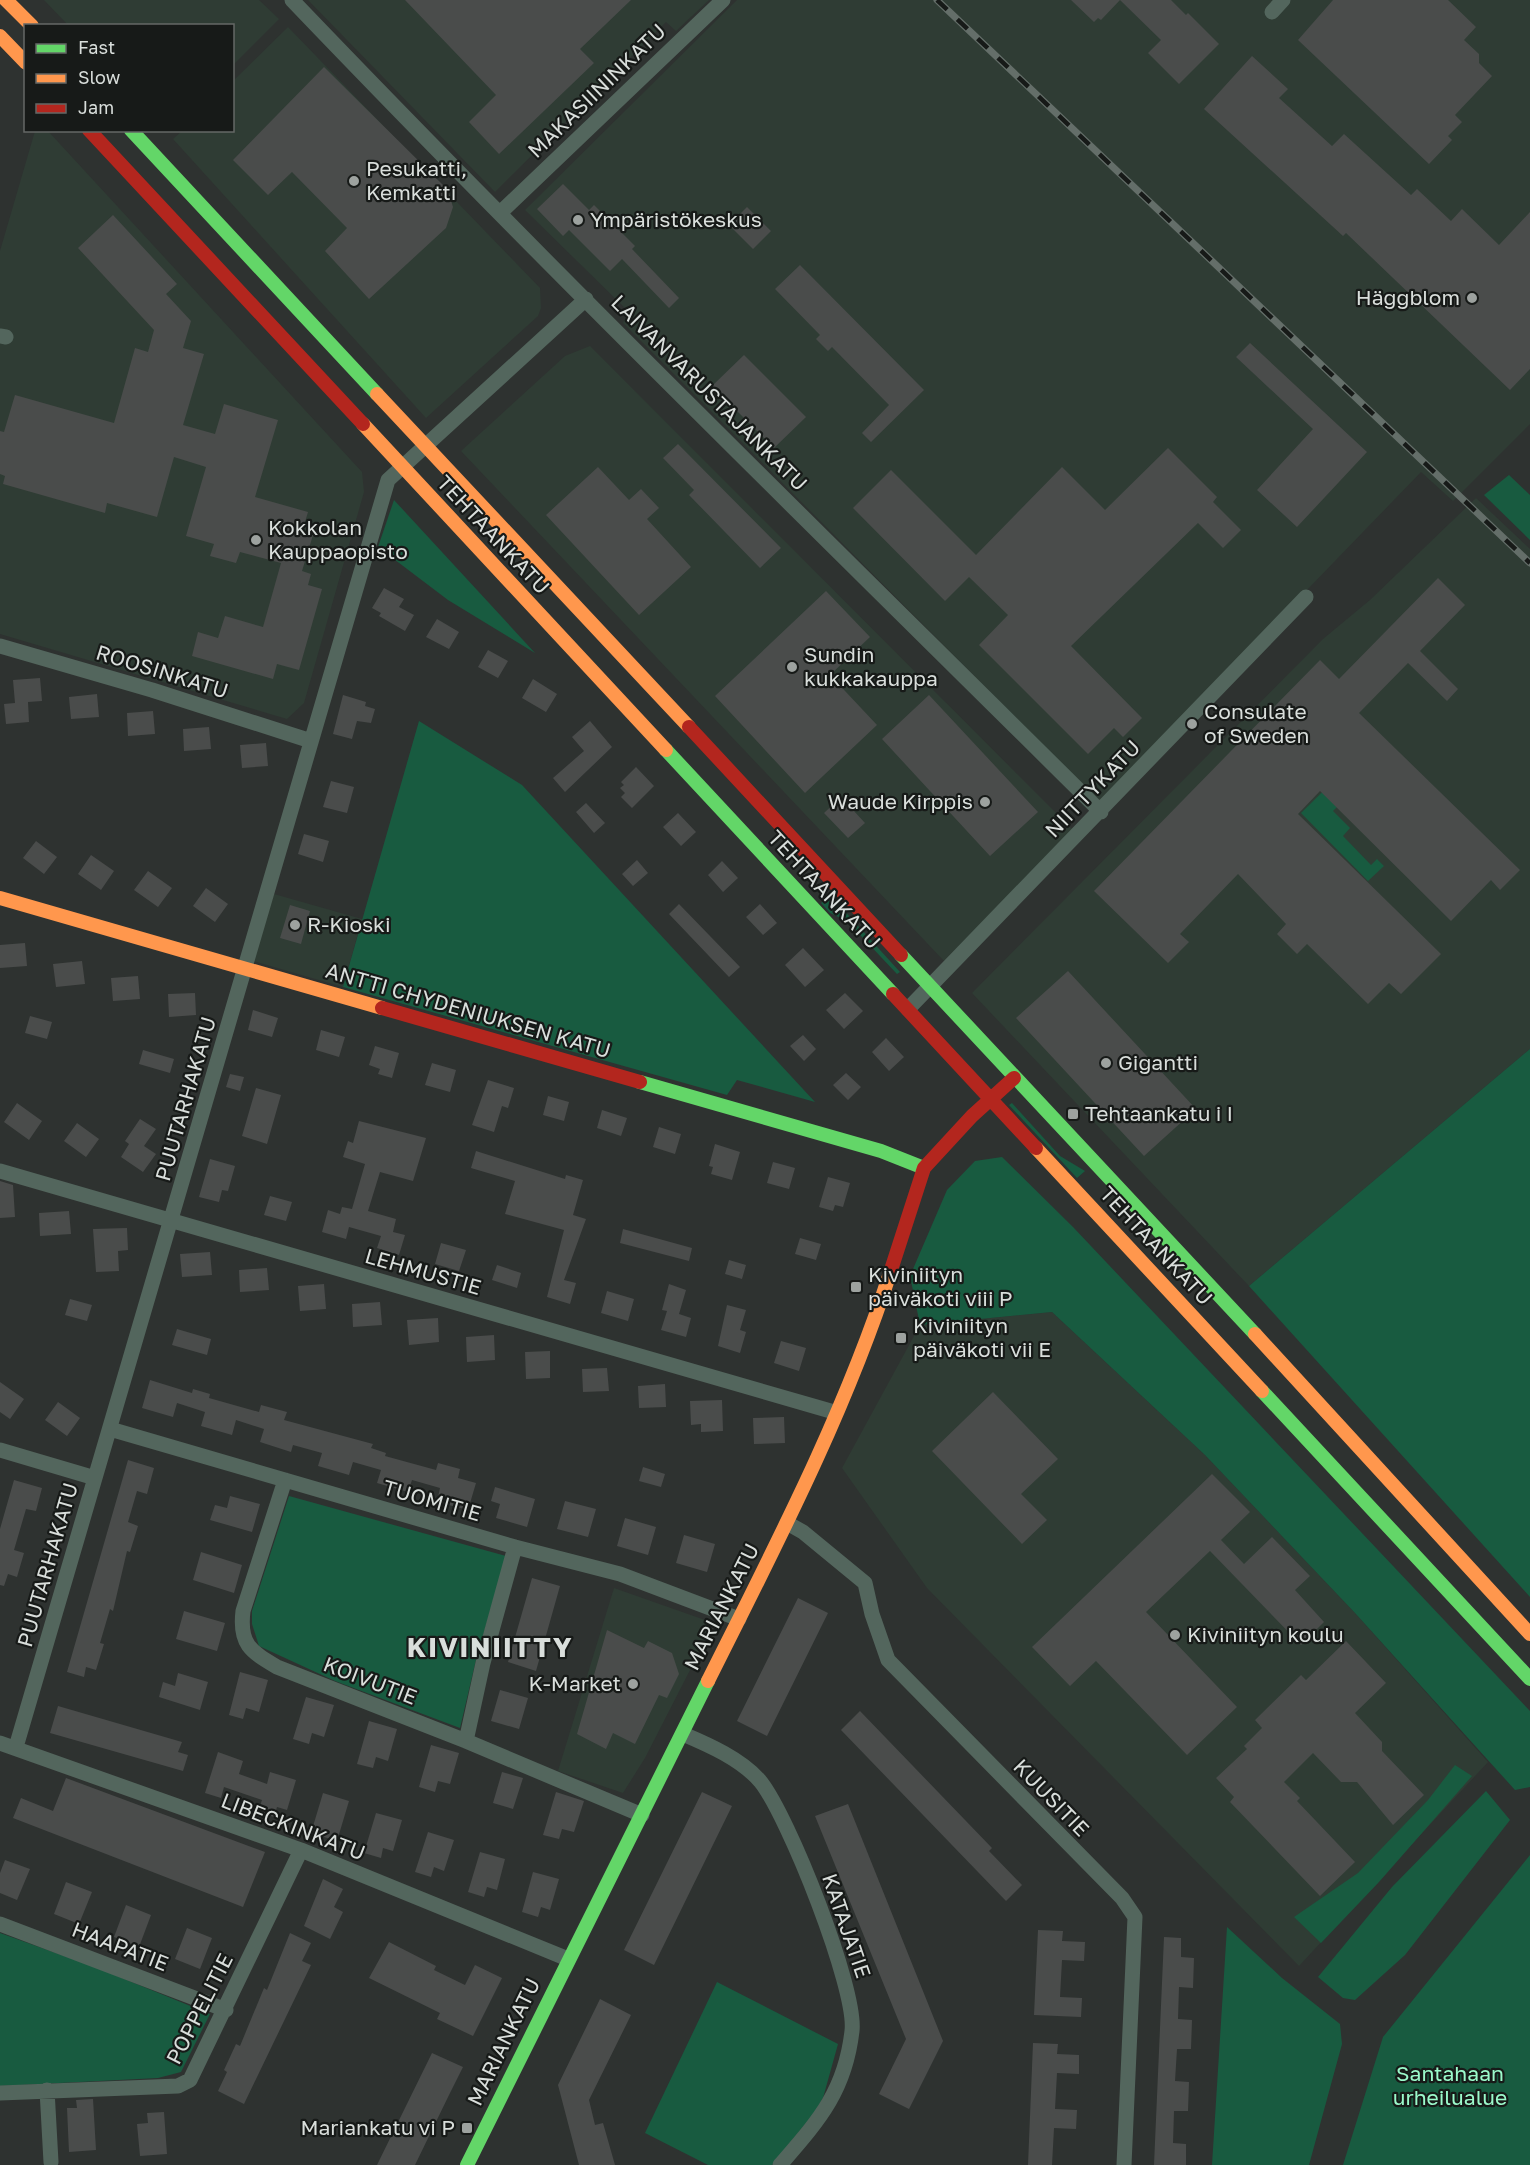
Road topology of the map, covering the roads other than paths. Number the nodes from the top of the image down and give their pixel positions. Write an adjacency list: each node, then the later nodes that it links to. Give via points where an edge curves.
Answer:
1 (6, 0): 6 (main road)
2 (292, 0): 11 (street, LAIVANVARUSTAJANKATU)
3 (723, 0): 11 (street, MAKASIININKATU)
4 (1283, 0): 5 (street)
5 (1272, 12)
6 (30, 24)
7 (0, 36): 8 (main road)
8 (24, 61)
9 (91, 132): 14 (main road, TEHTAANKATU)
10 (133, 132): 13 (main road, TEHTAANKATU)
11 (500, 213): 12 (street, LAIVANVARUSTAJANKATU)
12 (586, 299): 13 (street, PUUTARHAKATU); 18 (street, LAIVANVARUSTAJANKATU)
13 (424, 446): 14 (street, PUUTARHAKATU); 21 (main road, TEHTAANKATU)
14 (401, 468): 17 (street, PUUTARHAKATU, via 388,480); 22 (main road, TEHTAANKATU)
15 (1306, 597): 18 (street, NIITTYKATU)
16 (0, 646): 17 (street, ROOSINKATU)
17 (311, 741): 20 (street, PUUTARHAKATU)
18 (1101, 812): 21 (street, NIITTYKATU)
19 (0, 898): 20 (main road, ANTTI CHYDENIUKSEN KATU)
20 (245, 969): 25 (main road, ANTTI CHYDENIUKSEN KATU, via 870,1148); 27 (street, PUUTARHAKATU)
21 (930, 987): 22 (street, NIITTYKATU); 23 (main road, TEHTAANKATU)
22 (908, 1009): 24 (main road, TEHTAANKATU)
23 (1014, 1078): 24 (main road, MARIANKATU); 36 (main road, TEHTAANKATU)
24 (990, 1100): 25 (main road, MARIANKATU); 37 (main road, TEHTAANKATU)
25 (924, 1168): 28 (main road, MARIANKATU, via 874,1322)
26 (0, 1171): 27 (street, LEHMUSTIE)
27 (172, 1222): 28 (street, LEHMUSTIE); 29 (street, PUUTARHAKATU)
28 (834, 1412): 33 (main road, MARIANKATU)
29 (110, 1430): 31 (street, PUUTARHAKATU); 32 (street, TUOMITIE)
30 (0, 1450): 31 (street)
31 (95, 1478): 41 (street, PUUTARHAKATU)
32 (285, 1480): 34 (street, TUOMITIE); 39 (street, KOIVUTIE, via 243,1611 242,1626 251,1652 277,1667)
33 (788, 1523): 35 (main road, MARIANKATU); 52 (street, KUUSITIE, via 865,1583 888,1660 1122,1898 1135,1917)
34 (515, 1547): 35 (street, TUOMITIE, via 620,1574); 39 (street)
35 (739, 1619): 38 (main road, MARIANKATU)
36 (1530, 1634)
37 (1530, 1679)
38 (683, 1734): 42 (main road, MARIANKATU); 51 (street, KATAJATIE, via 724,1754 750,1773 775,1804 795,1844 849,1999 852,2029 832,2102)
39 (466, 1741): 42 (street, KOIVUTIE)
40 (0, 1743): 41 (street, LIBECKINKATU)
41 (16, 1747): 43 (street, LIBECKINKATU)
42 (642, 1815): 45 (main road, MARIANKATU)
43 (300, 1850): 45 (street, LIBECKINKATU); 46 (street, POPPELITIE)
44 (0, 1924): 46 (street, HAAPATIE)
45 (568, 1959): 50 (main road, MARIANKATU)
46 (226, 2010): 47 (street, POPPELITIE, via 190,2080 178,2086)
47 (47, 2090): 48 (street, POPPELITIE); 49 (street)
48 (0, 2093)
49 (51, 2162)
50 (467, 2165)
51 (780, 2165)
52 (1124, 2165)

